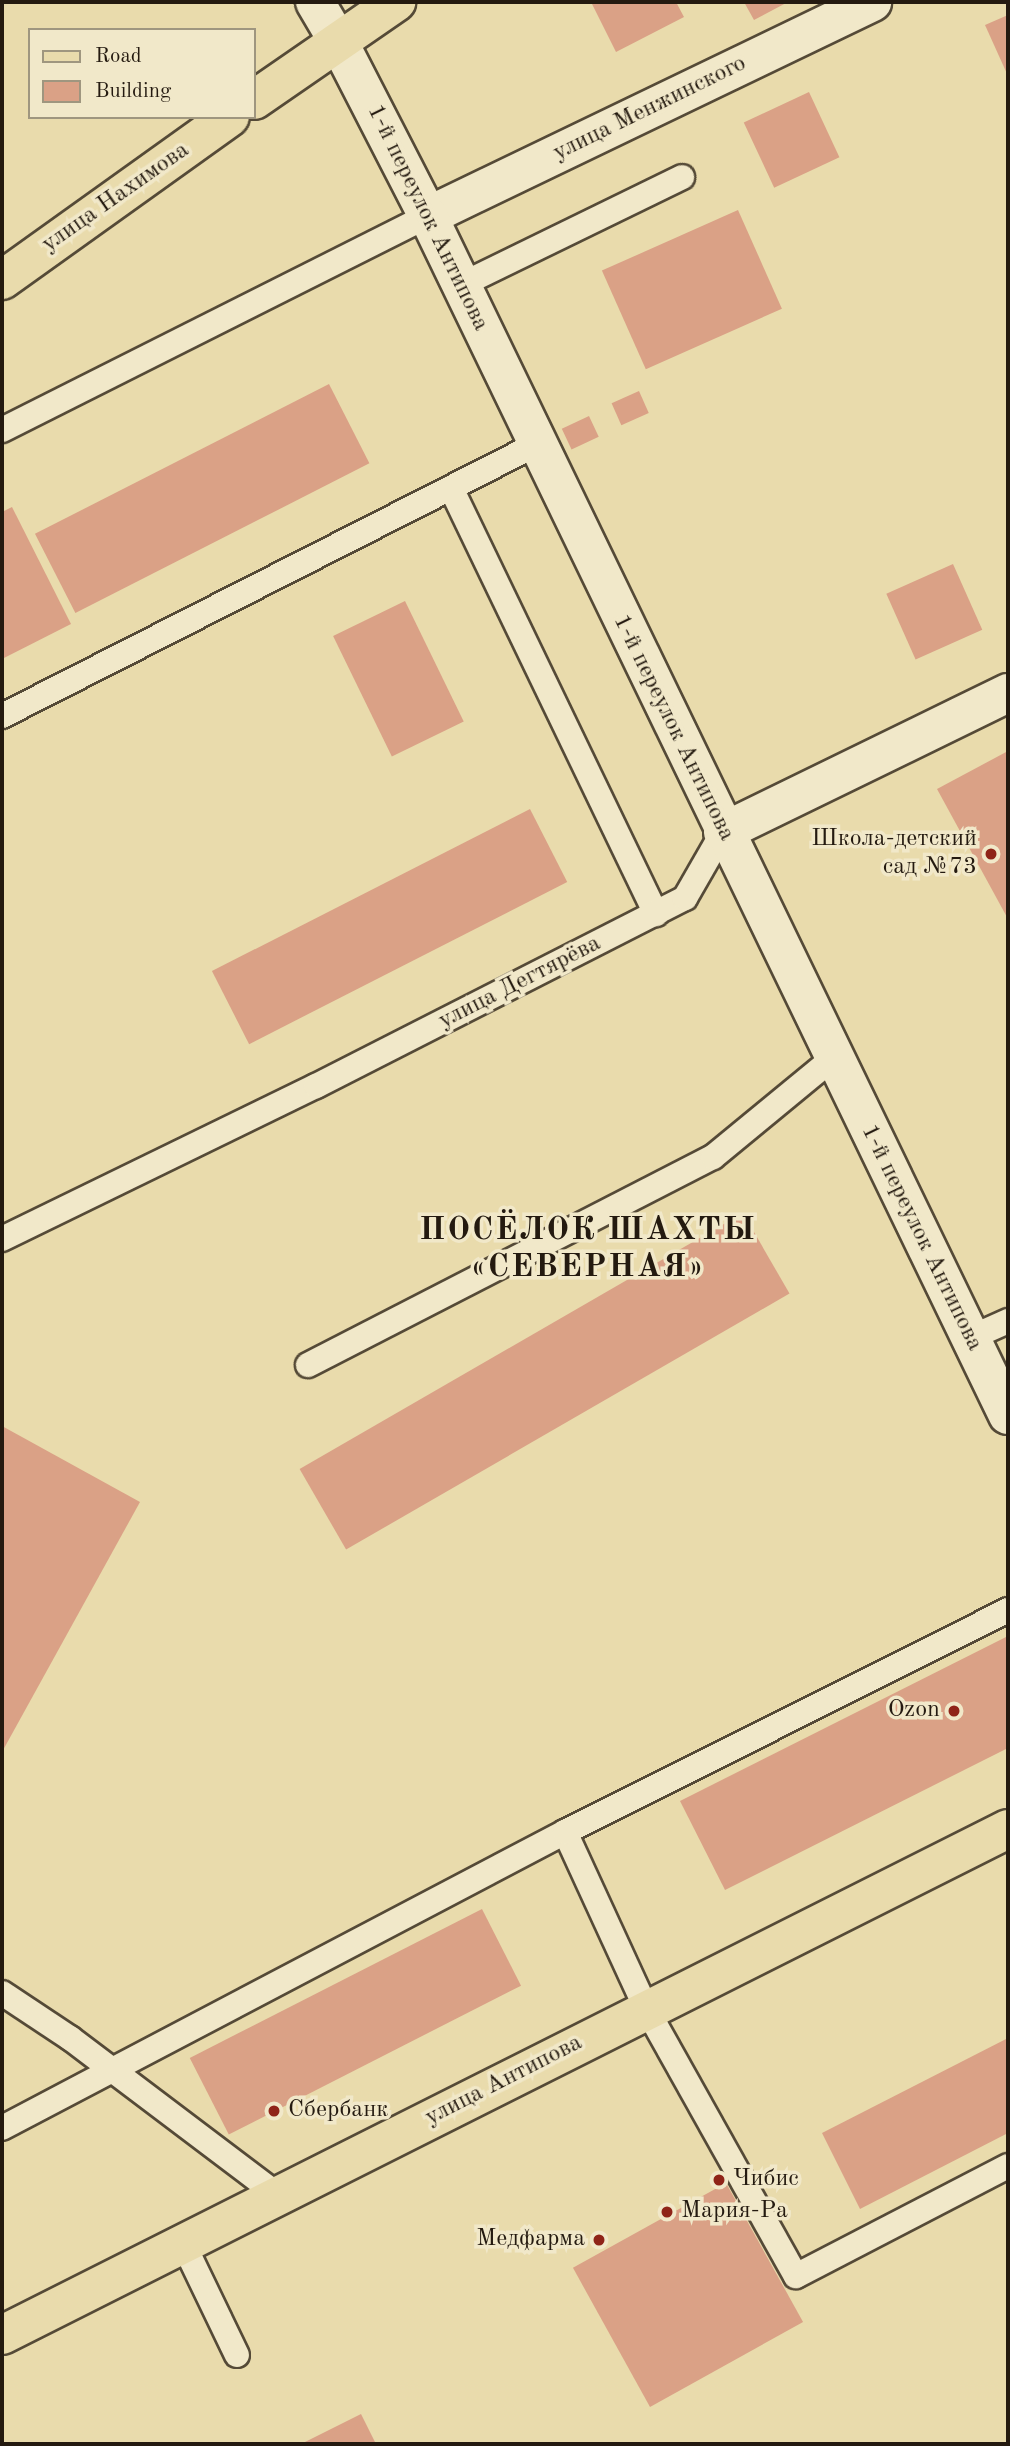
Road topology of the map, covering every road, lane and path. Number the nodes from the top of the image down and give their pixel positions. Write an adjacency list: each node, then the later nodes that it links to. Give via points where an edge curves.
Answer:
1 (315, 2): 4 (main road, 1-й переулок Антипова)
2 (396, 2): 4 (main road)
3 (872, 2): 8 (main road, улица Менжинского)
4 (338, 41): 5 (main road); 8 (main road, 1-й переулок Антипова)
5 (256, 99)
6 (227, 119): 9 (main road, улица Нахимова)
7 (682, 177): 10 (lane)
8 (428, 216): 10 (main road, 1-й переулок Антипова); 11 (lane)
9 (2, 279)
10 (461, 285): 12 (main road, 1-й переулок Антипова)
11 (2, 429)
12 (537, 444): 13 (lane); 16 (main road, 1-й переулок Антипова)
13 (451, 488): 15 (lane); 17 (lane)
14 (1008, 693): 16 (main road)
15 (2, 716)
16 (723, 832): 17 (lane, улица Дегтярёва, via 685,898); 18 (main road, 1-й переулок Антипова)
17 (656, 914): 19 (lane, улица Дегтярёва)
18 (833, 1058): 21 (main road, 1-й переулок Антипова); 22 (lane, via 713,1157)
19 (2, 1239)
20 (1008, 1321): 21 (lane)
21 (970, 1338): 23 (main road, 1-й переулок Антипова)
22 (308, 1366)
23 (1008, 1415)
24 (1008, 1611): 26 (lane)
25 (1008, 1829): 28 (main road, улица Антипова)
26 (565, 1832): 28 (lane); 29 (lane)
27 (2, 1993): 29 (lane)
28 (646, 2008): 31 (lane, via 796,2276); 32 (main road, улица Антипова)
29 (113, 2070): 30 (lane); 32 (lane)
30 (2, 2128)
31 (1008, 2166)
32 (280, 2197): 33 (main road, улица Антипова)
33 (184, 2245): 34 (main road, улица Антипова); 35 (lane)
34 (2, 2335)
35 (237, 2355)

